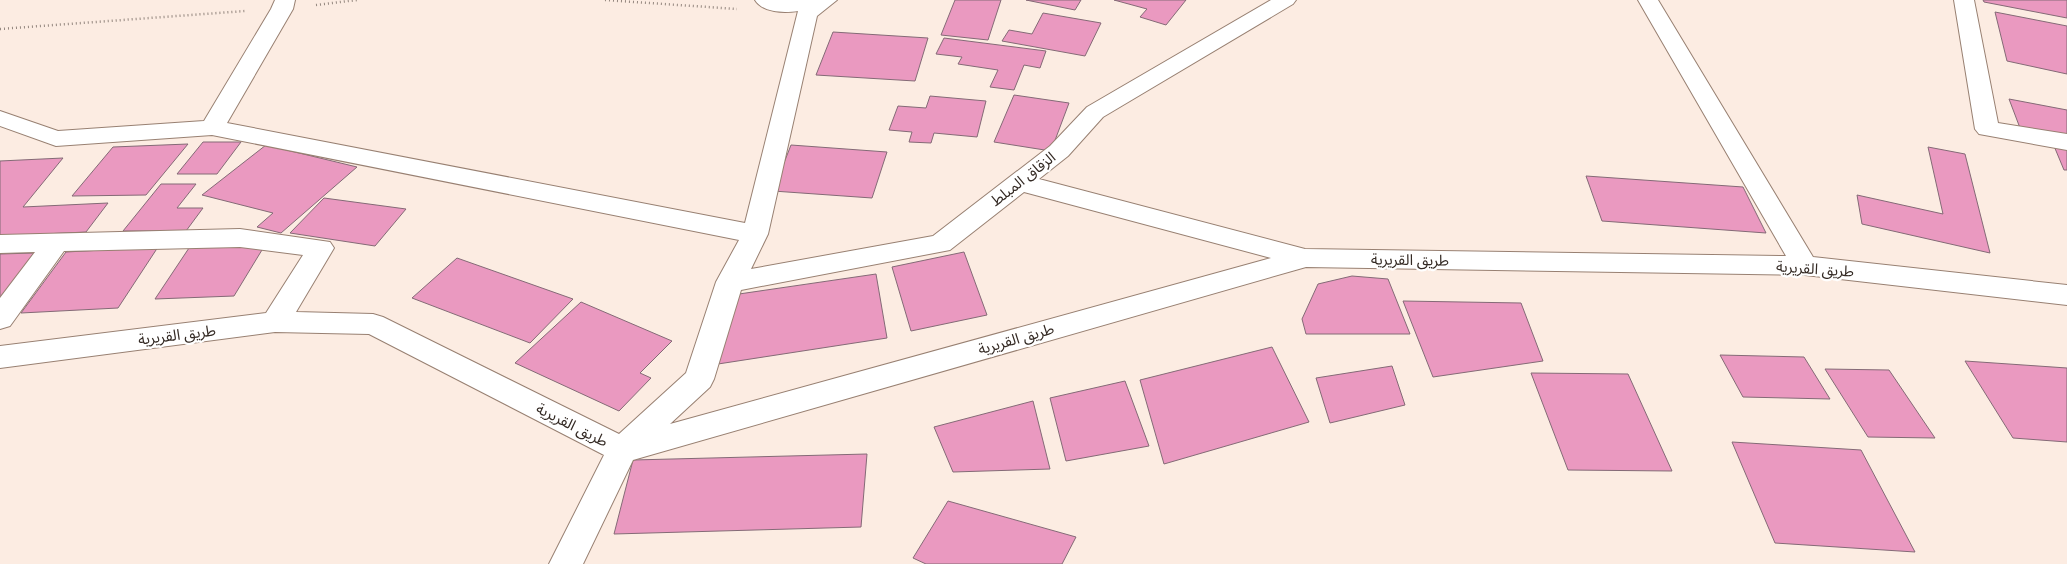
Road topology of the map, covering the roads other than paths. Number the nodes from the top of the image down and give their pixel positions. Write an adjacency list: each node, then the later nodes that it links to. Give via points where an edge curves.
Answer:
1 (765, 0): 2 (street, via 784,6)
2 (824, 0): 3 (street); 12 (street, via 807,14)
3 (831, 0)
4 (1286, 0): 11 (street, الزقاق المبلط, via 1095,112 1059,151)
5 (1648, 0): 16 (street)
6 (1964, 0): 10 (street, via 1987,129)
7 (283, 4): 9 (street)
8 (0, 118): 9 (street, via 56,139)
9 (212, 128): 12 (street)
10 (2067, 142)
11 (1018, 182): 15 (street); 17 (street, الزقاق المبلط, via 941,244)
12 (755, 234): 17 (street)
13 (56, 242): 14 (street); 19 (street); 20 (street, via 240,238 321,248)
14 (0, 244)
15 (1306, 258): 16 (street, طريق القريرية); 22 (street, طريق القريرية)
16 (1805, 266): 18 (street, طريق القريرية)
17 (730, 282): 22 (street, via 699,379)
18 (2067, 296)
19 (0, 319)
20 (276, 322): 21 (street, طريق القريرية); 22 (street, طريق القريرية, via 373,324)
21 (0, 357)
22 (622, 450): 23 (street)
23 (566, 564)

